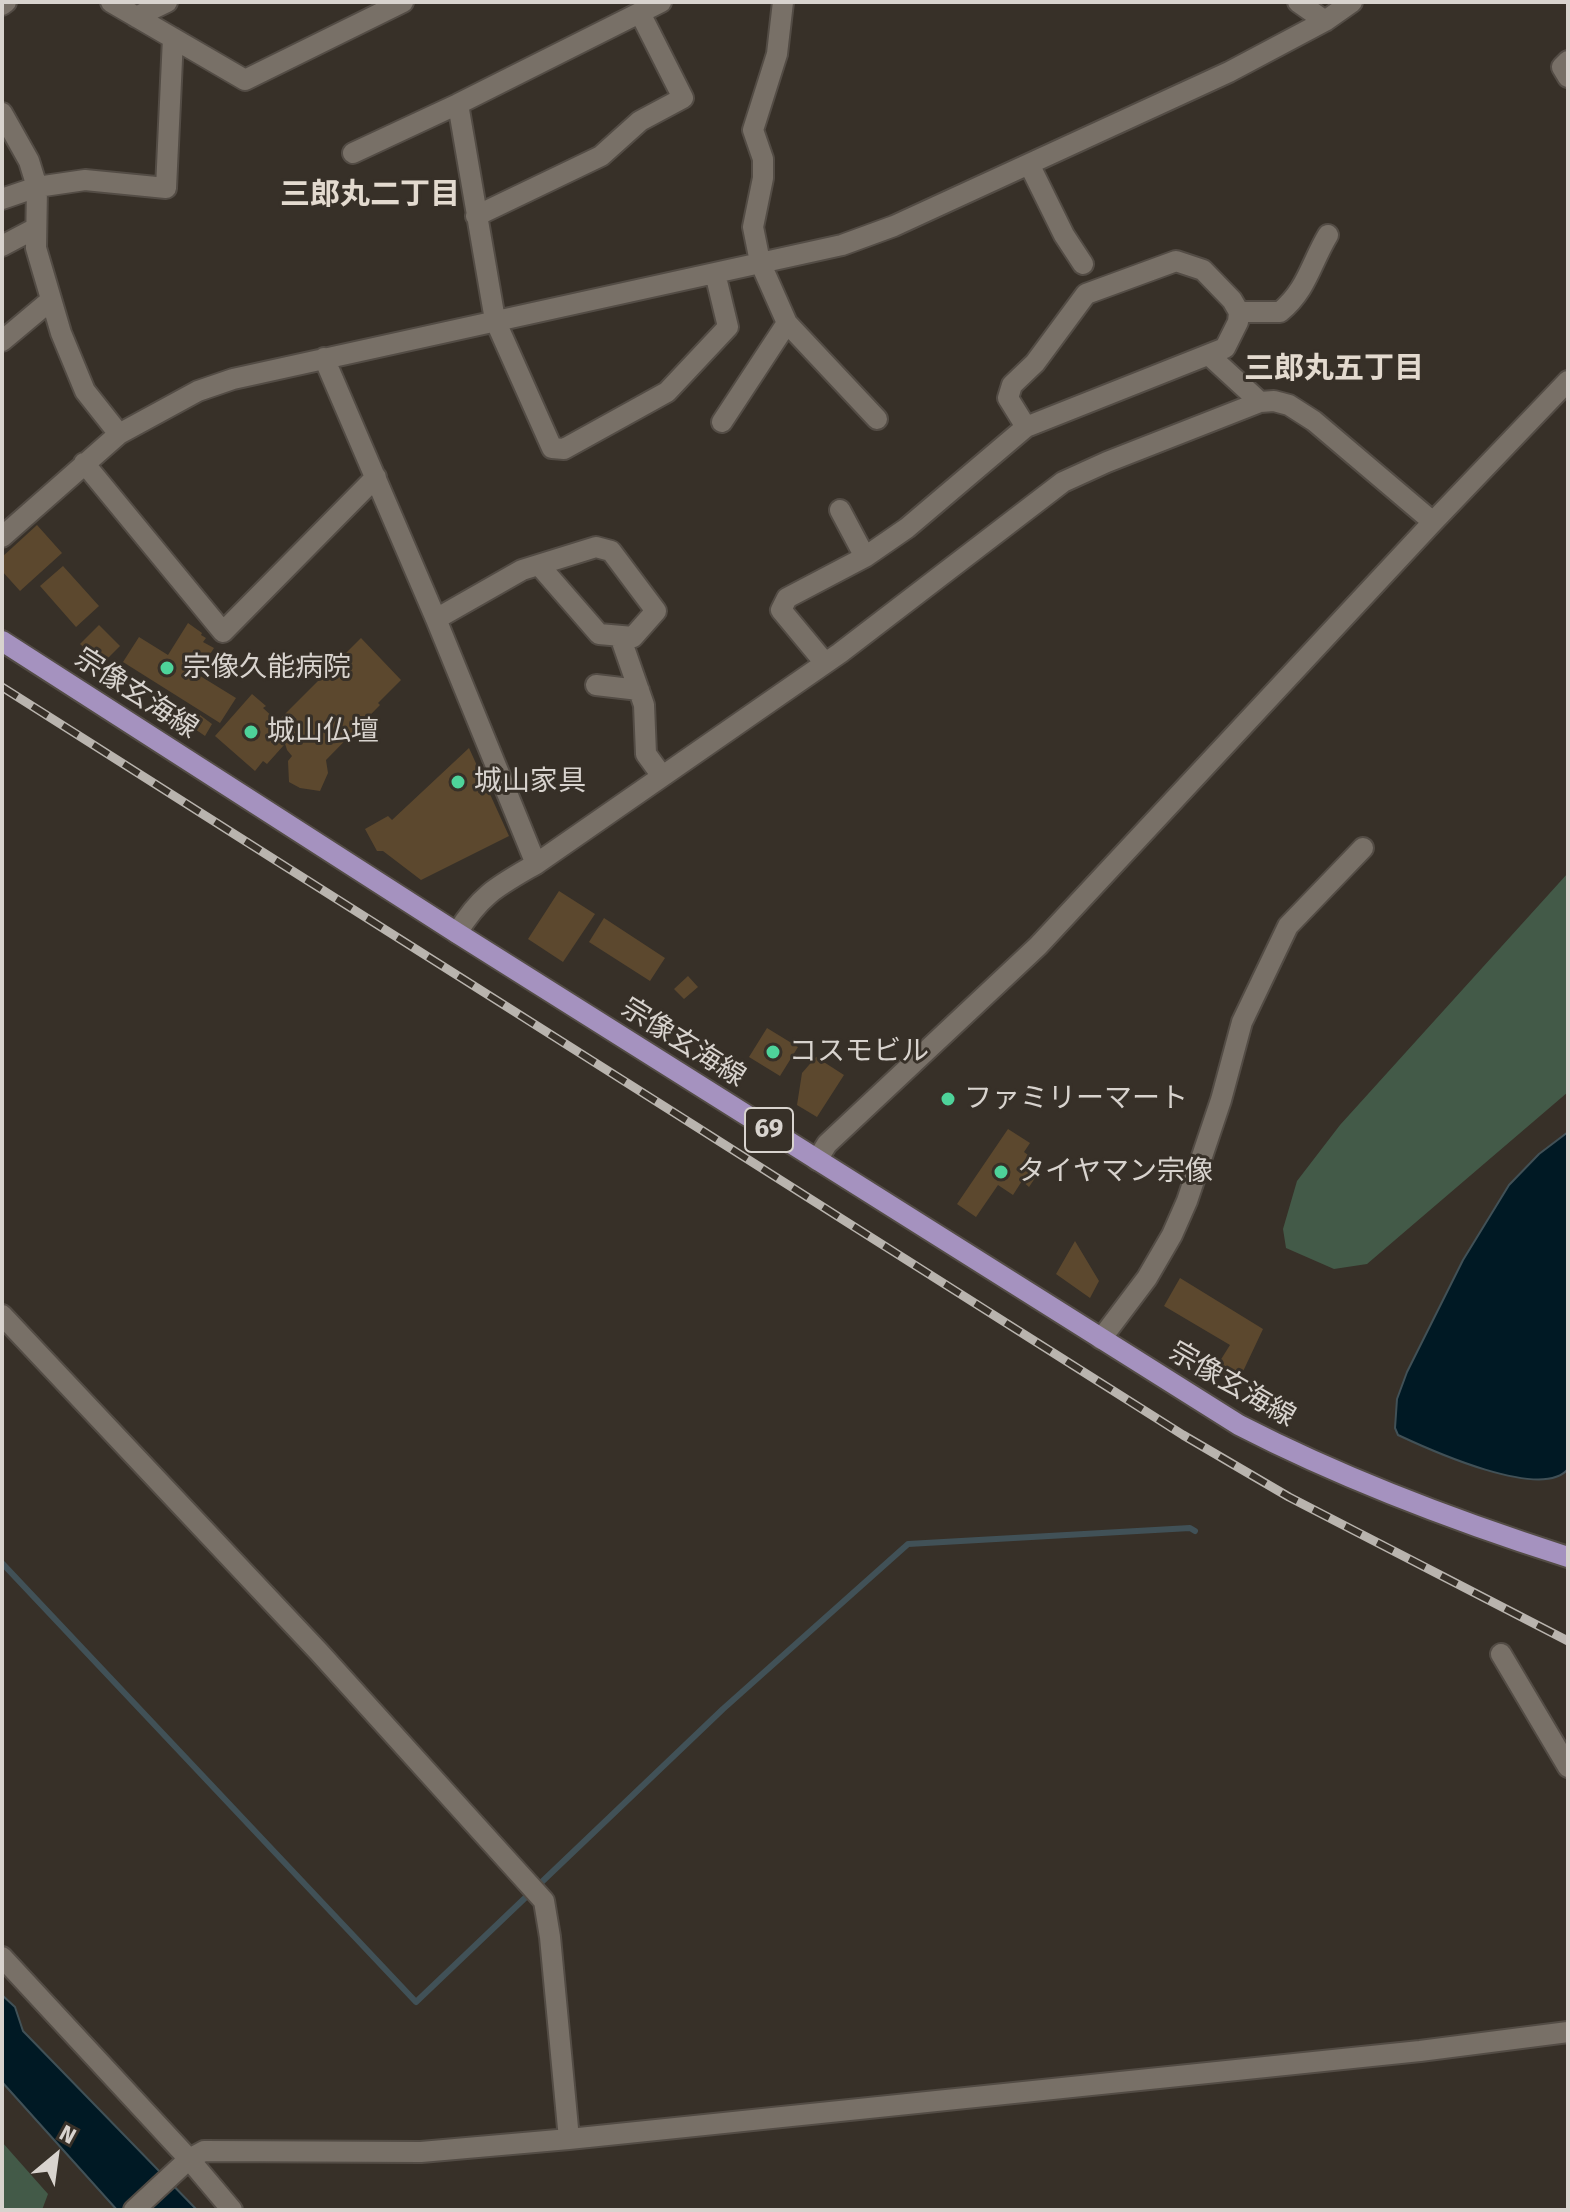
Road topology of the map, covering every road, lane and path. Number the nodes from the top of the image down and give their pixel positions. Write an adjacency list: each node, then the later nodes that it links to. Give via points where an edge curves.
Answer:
1 (111, 2): 9 (street)
2 (167, 2): 9 (street)
3 (403, 2): 11 (street, via 245,80)
4 (661, 2): 8 (street)
5 (783, 2): 24 (street, via 777,54 753,130 763,159 753,227)
6 (1298, 2): 10 (street)
7 (1352, 2): 10 (street)
8 (640, 13): 14 (street); 20 (street, via 683,98 640,121 601,156)
9 (136, 17): 11 (street)
10 (1325, 21): 17 (street, via 1229,72)
11 (173, 38): 18 (street, via 166,188 85,180)
12 (1568, 61): 13 (street, via 1562,67)
13 (1568, 77)
14 (458, 104): 16 (street); 20 (street)
15 (2, 113): 18 (street)
16 (353, 153)
17 (1029, 164): 24 (street, via 842,245); 25 (street)
18 (37, 187): 19 (street); 21 (street)
19 (2, 199)
20 (476, 216): 29 (street)
21 (36, 228): 23 (street); 27 (street, via 36,248)
22 (1328, 235): 28 (street, via 1295,300 1280,312)
23 (2, 246)
24 (760, 262): 26 (street); 30 (street)
25 (1083, 264)
26 (715, 273): 29 (street); 29 (street, via 728,327 667,392 564,449 552,448)
27 (51, 300): 31 (street); 39 (street, via 85,391)
28 (1239, 312): 32 (street, via 1225,348); 38 (street, via 1203,270 1176,261 1086,294 1012,385 1008,398)
29 (495, 320): 33 (street)
30 (787, 323): 36 (street); 37 (street)
31 (2, 341)
32 (1210, 356): 35 (street); 38 (street)
33 (324, 358): 39 (street, via 198,391); 41 (street)
34 (1568, 381): 43 (street)
35 (1260, 402): 43 (street, via 1289,405 1314,421); 50 (street, via 1063,482)
36 (877, 419)
37 (722, 422)
38 (1026, 427): 45 (street)
39 (119, 434): 40 (street)
40 (84, 463): 41 (street, via 223,632); 44 (street)
41 (376, 477): 47 (street)
42 (840, 510): 45 (street)
43 (1433, 522): 57 (street, via 1038,946 827,1144)
44 (2, 537)
45 (865, 557): 50 (street, via 787,598 781,610)
46 (539, 565): 47 (street); 48 (street, via 599,634); 48 (street, via 596,547 611,551 656,611 633,637)
47 (436, 619): 55 (street)
48 (620, 636): 52 (street)
49 (2, 641): 56 (main road, 宗像玄海線 / 69)
50 (825, 663): 53 (street)
51 (596, 685): 52 (street)
52 (639, 690): 53 (street, via 646,754)
53 (662, 776): 55 (street)
54 (1363, 848): 59 (street, via 1288,926 1242,1022 1182,1212 1147,1278)
55 (536, 864): 56 (street, via 490,890)
56 (457, 933): 57 (main road, 宗像玄海線 / 69)
57 (817, 1160): 59 (main road, 宗像玄海線 / 69)
58 (2, 1315): 65 (street, via 544,1901)
59 (1101, 1339): 60 (main road, 宗像玄海線 / 69, via 1304,1459)
60 (1568, 1557)
61 (1501, 1654): 62 (street)
62 (1568, 1767)
63 (2, 1957): 66 (street)
64 (1568, 2032): 65 (street)
65 (569, 2139): 66 (street, via 421,2152 204,2151)
66 (185, 2163): 67 (street); 68 (street)
67 (134, 2210)
68 (232, 2210)

